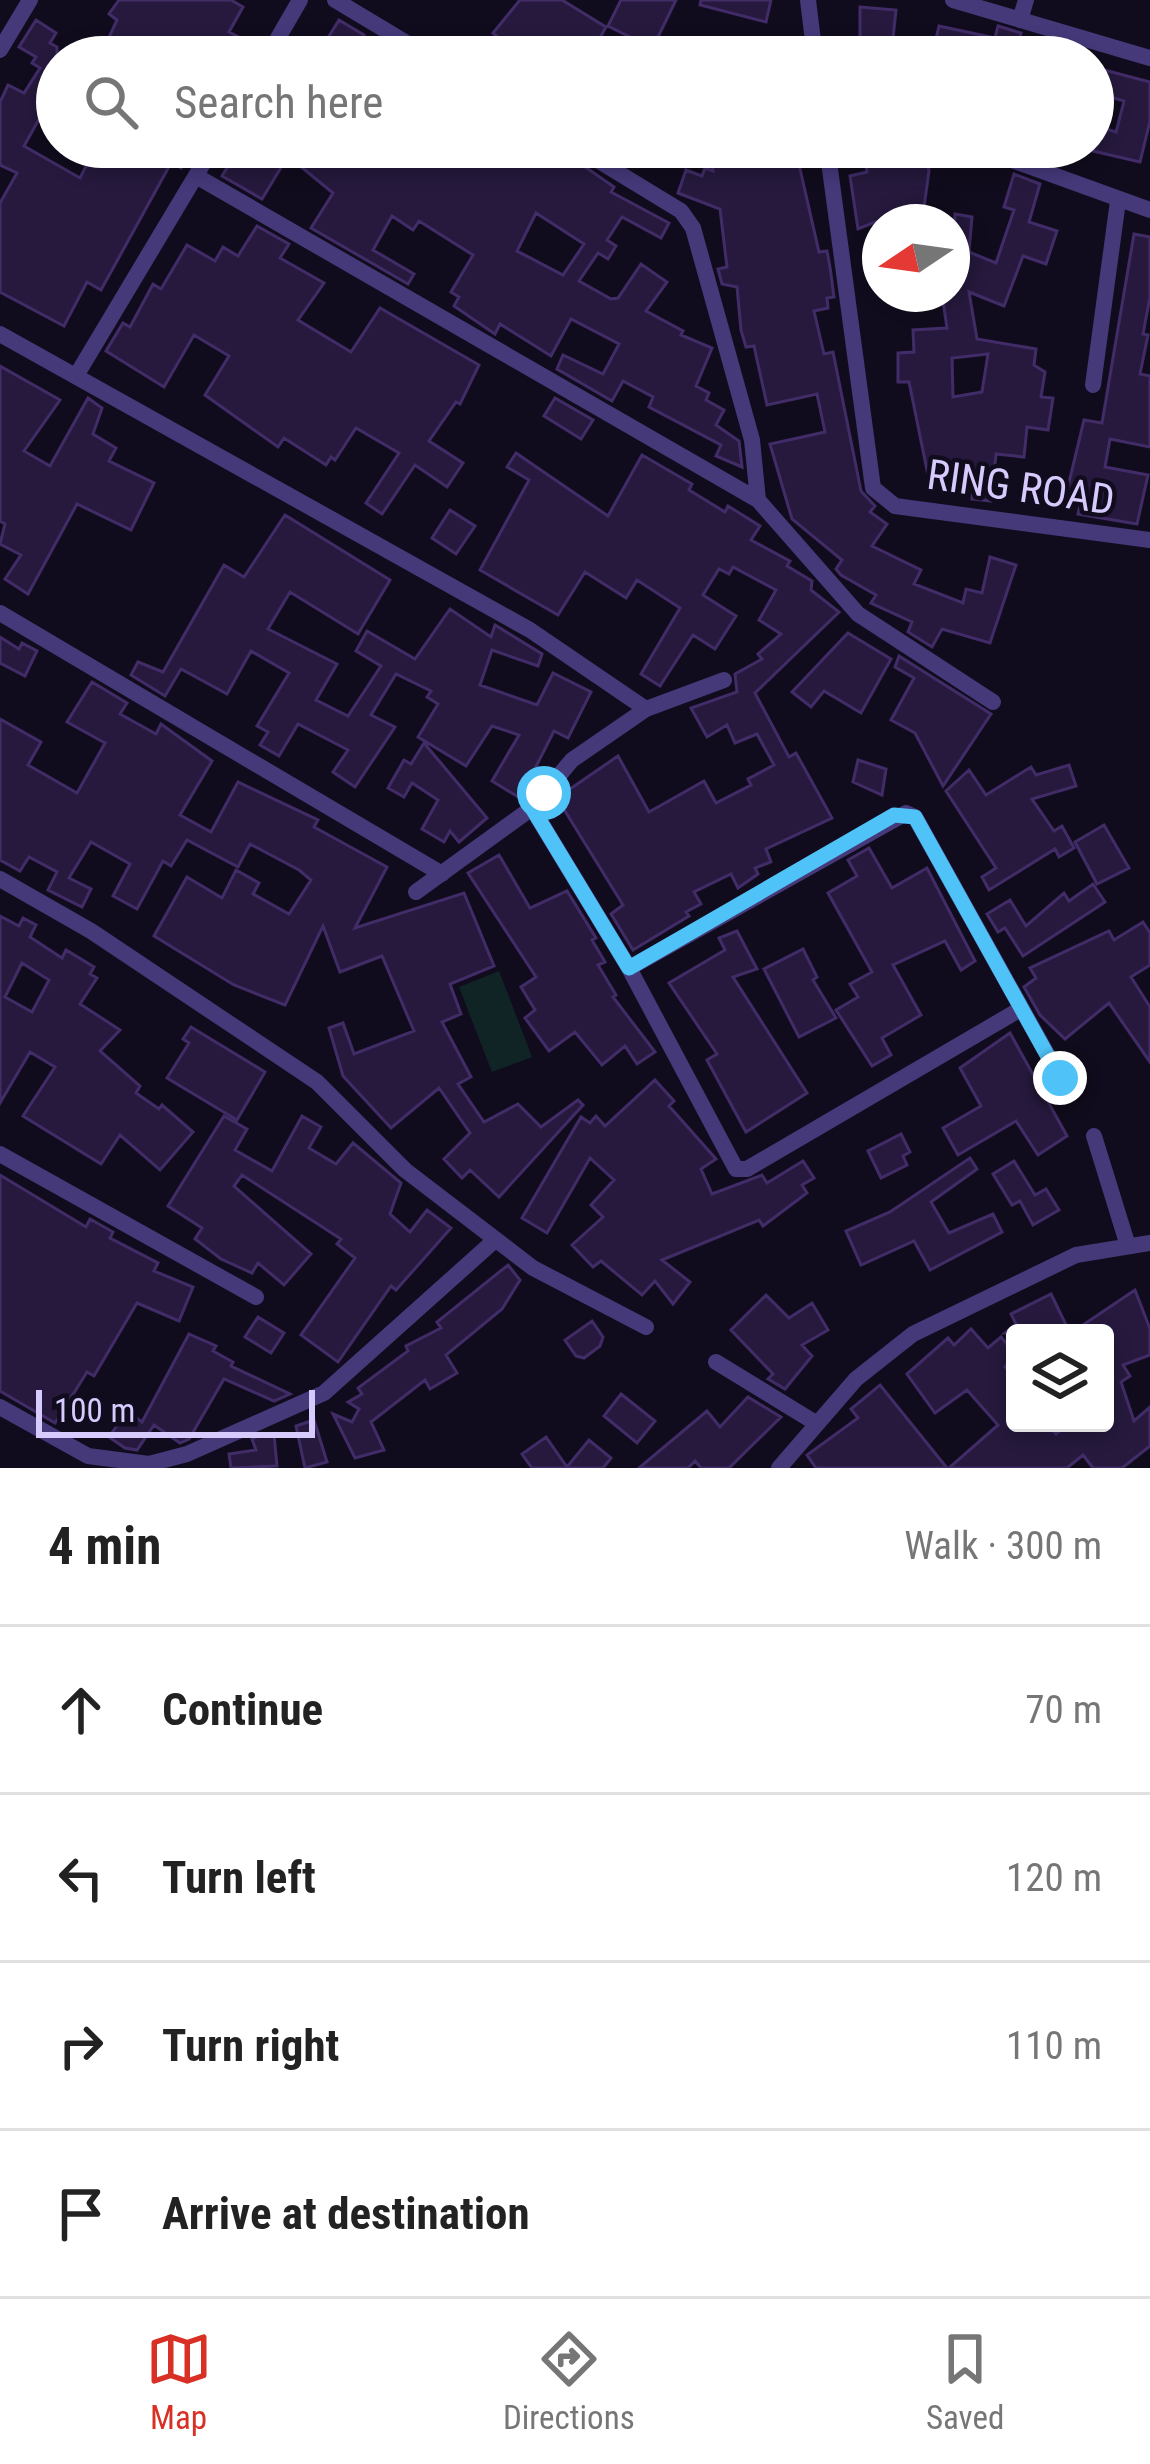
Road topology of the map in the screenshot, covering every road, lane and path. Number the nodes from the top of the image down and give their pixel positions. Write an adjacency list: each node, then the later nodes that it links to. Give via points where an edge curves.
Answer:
1 (29, 0): 13 (street)
2 (300, 0): 8 (street)
3 (335, 0): 9 (street)
4 (808, 0): 10 (street)
5 (953, 0): 7 (street)
6 (1025, 0): 7 (street)
7 (1021, 20): 11 (street)
8 (279, 36)
9 (395, 36)
10 (812, 36)
11 (1075, 36)
12 (1114, 47): 14 (street)
13 (0, 50)
14 (1150, 58)
15 (201, 168): 19 (street)
16 (610, 168): 25 (street, via 693,228 752,440)
17 (829, 168): 26 (street, RING ROAD, via 873,488 895,506)
18 (1037, 168): 20 (street)
19 (196, 176): 23 (street); 25 (street)
20 (1118, 201): 21 (street); 24 (street)
21 (1150, 210)
22 (0, 334): 23 (street)
23 (76, 376): 30 (street, via 530,629)
24 (1093, 386)
25 (758, 500): 29 (street, via 858,614)
26 (1150, 540)
27 (0, 613): 32 (street)
28 (724, 680): 30 (street)
29 (993, 702)
30 (646, 709): 31 (street, via 572,760)
31 (532, 808): 32 (street); 35 (street)
32 (442, 874): 34 (street)
33 (0, 879): 40 (street, via 317,1082 405,1170)
34 (416, 892)
35 (629, 968): 36 (street, via 906,813); 36 (street, via 736,1169)
36 (1019, 1010): 37 (street)
37 (1060, 1078)
38 (1094, 1136): 42 (street)
39 (0, 1154): 43 (street)
40 (495, 1240): 44 (street); 46 (street, via 324,1393 187,1454 148,1464 88,1456)
41 (1150, 1244): 42 (street)
42 (1128, 1246): 47 (street, via 1076,1255 914,1334)
43 (256, 1297)
44 (646, 1327)
45 (716, 1362): 47 (street)
46 (0, 1407)
47 (814, 1422): 48 (street)
48 (790, 1464)

